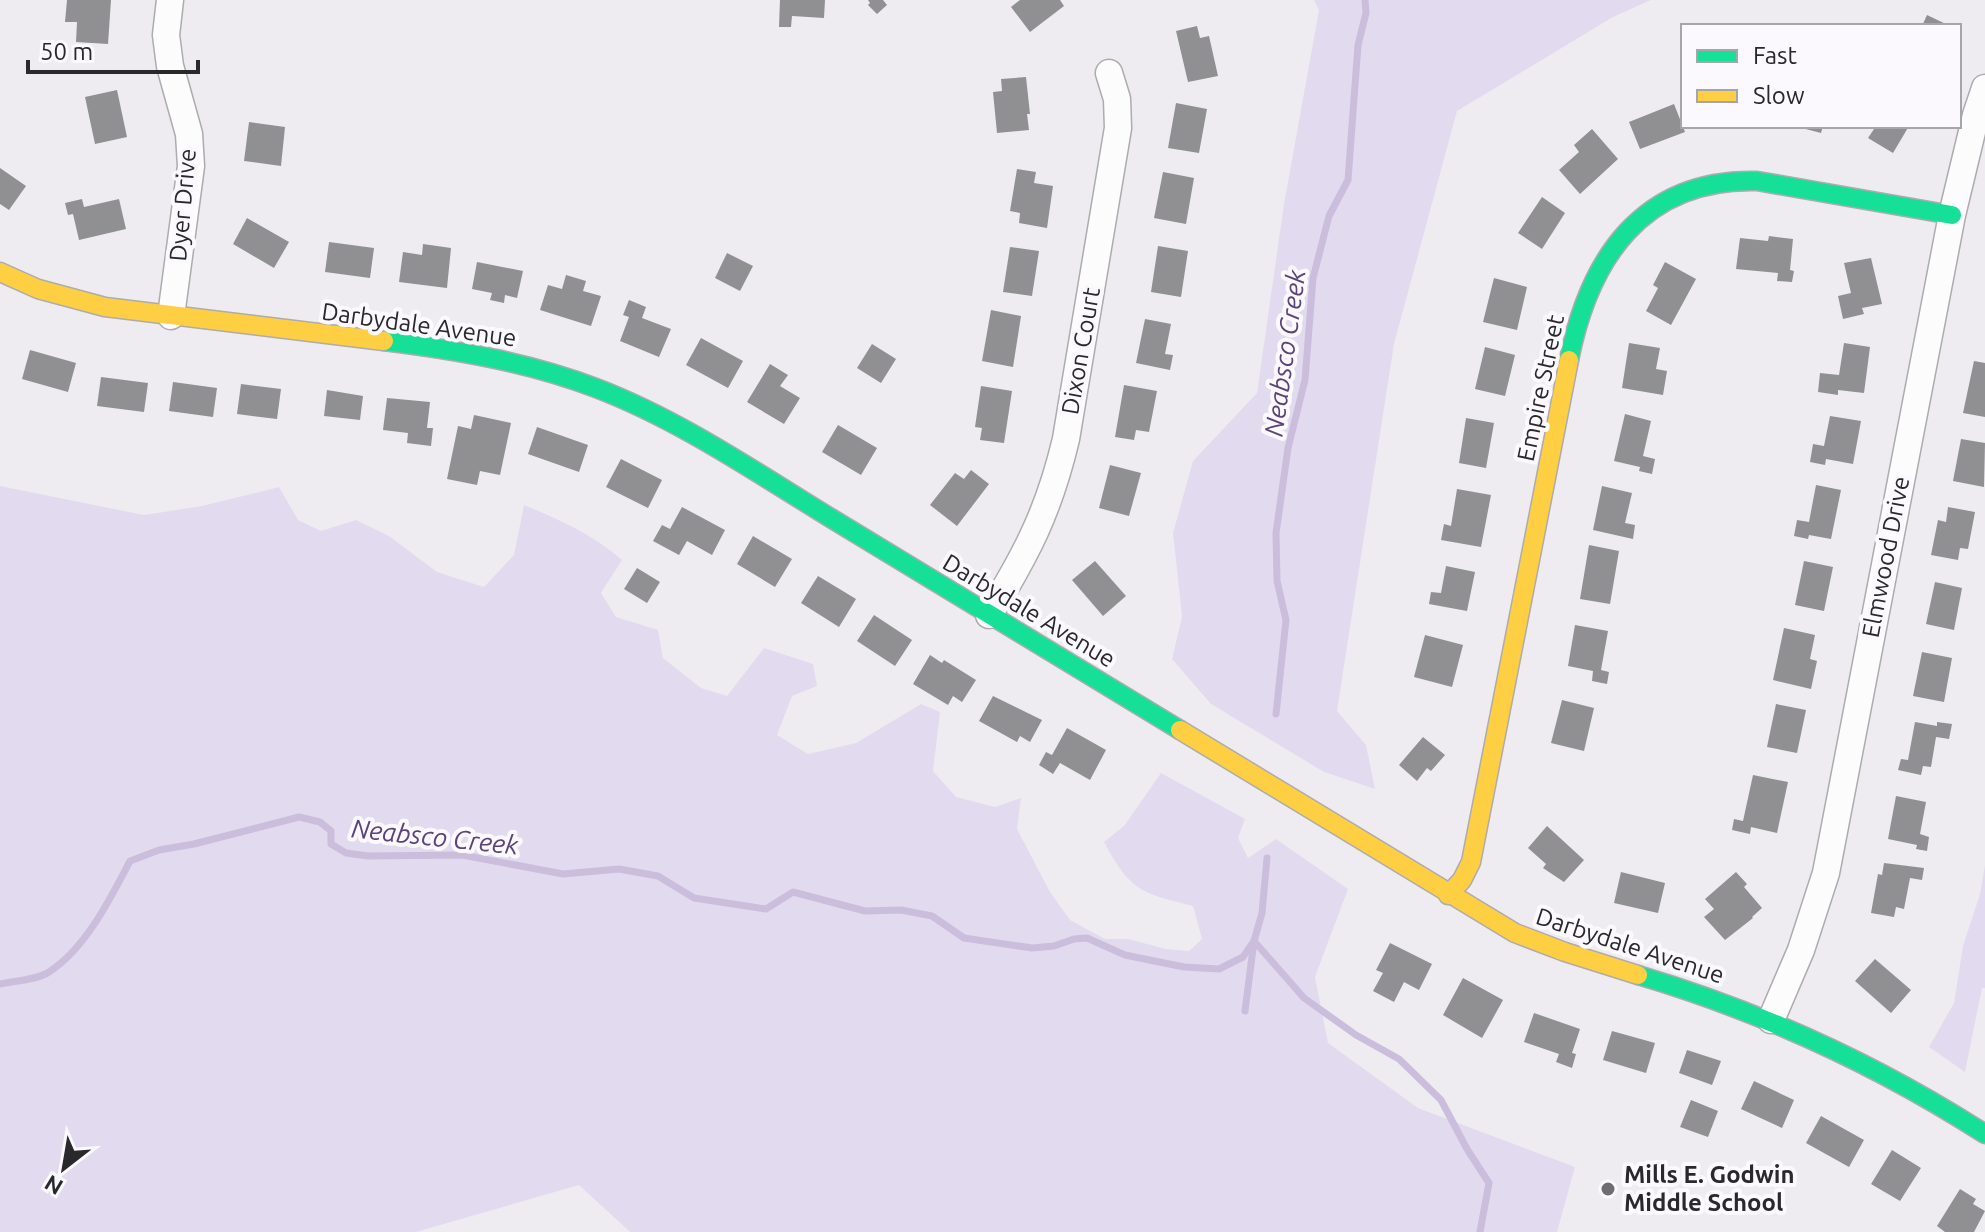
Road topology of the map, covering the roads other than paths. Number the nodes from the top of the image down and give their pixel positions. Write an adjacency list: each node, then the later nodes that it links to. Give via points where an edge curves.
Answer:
1 (170, 0): 6 (street, Dyer Drive, via 166,35 189,134 191,166)
2 (1109, 73): 7 (street, Dixon Court, via 1118,128 1066,439 1032,543)
3 (1985, 88): 4 (street, Elmwood Drive)
4 (1952, 215): 8 (street, Empire Street, via 1746,181 1709,186 1652,210 1612,248 1598,269 1575,331 1471,862); 9 (street, Elmwood Drive, via 1826,873)
5 (0, 272): 6 (street, Darbydale Avenue, via 64,297)
6 (171, 316): 7 (street, Darbydale Avenue, via 447,349 579,381 681,429)
7 (989, 615): 8 (street, Darbydale Avenue)
8 (1448, 895): 9 (street, Darbydale Avenue, via 1551,949)
9 (1771, 1020): 10 (street, Darbydale Avenue, via 1857,1059)
10 (1985, 1134)

